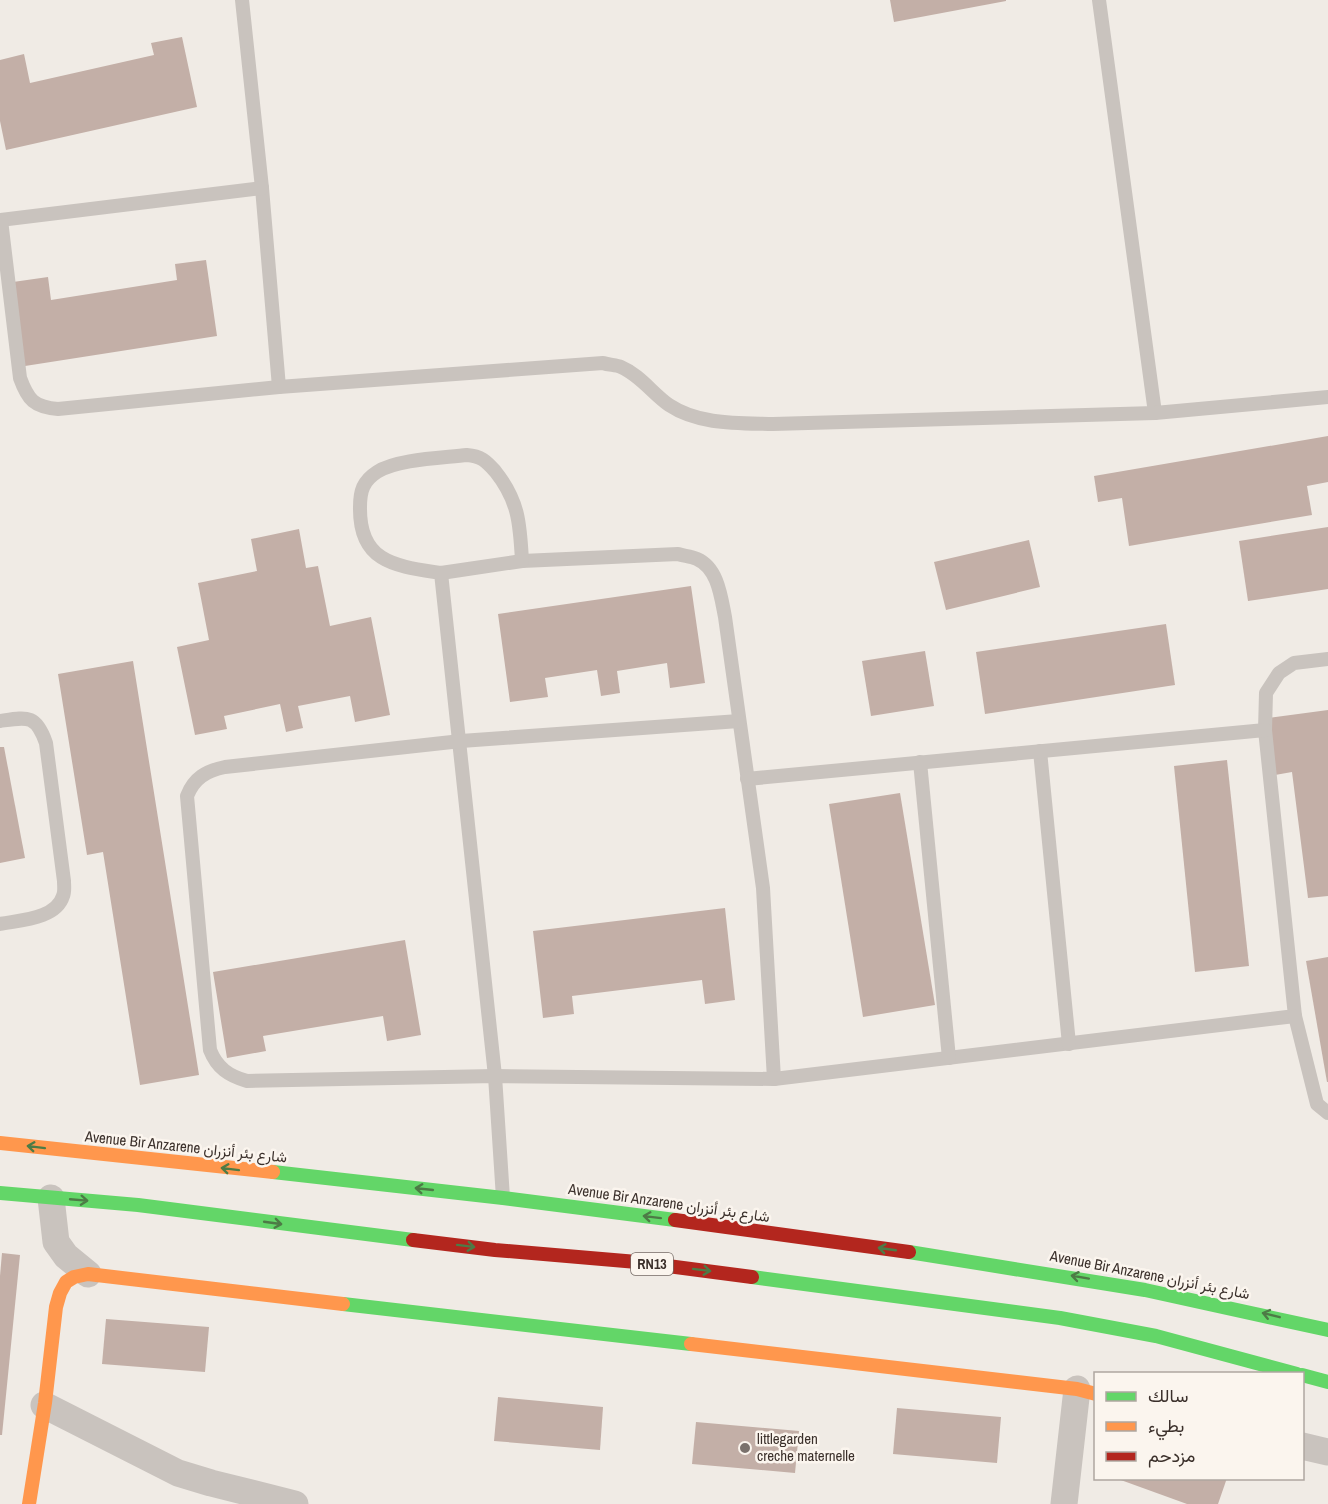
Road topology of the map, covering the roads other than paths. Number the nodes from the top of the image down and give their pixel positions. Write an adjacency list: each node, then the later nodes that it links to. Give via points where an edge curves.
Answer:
1 (242, 0): 3 (lane)
2 (1099, 0): 7 (lane)
3 (262, 189): 4 (lane); 5 (lane)
4 (0, 220): 5 (lane, via 20,378 29,398 38,406 58,409)
5 (279, 387): 7 (lane, via 603,363 622,368 669,405 694,418 725,422 773,424)
6 (1328, 398): 7 (lane)
7 (1155, 413)
8 (522, 561): 9 (lane); 9 (lane, via 514,501 483,459 467,455 390,465 369,478 360,490 363,535 372,549 398,566); 12 (lane, via 678,554 708,567 718,585 725,617)
9 (441, 573): 14 (lane)
10 (1328, 659): 13 (lane, via 1294,663 1279,673 1266,693)
11 (0, 721): 18 (lane, via 25,717 42,730 64,881 64,895 50,912)
12 (739, 721): 14 (lane); 17 (lane)
13 (1265, 730): 15 (lane); 19 (lane)
14 (460, 741): 22 (lane); 22 (lane, via 225,767 212,770 192,784 187,796 210,1050 223,1071 247,1081)
15 (1040, 751): 16 (lane); 20 (lane)
16 (920, 762): 17 (lane); 21 (lane)
17 (747, 779): 23 (lane, via 763,888)
18 (0, 924)
19 (1295, 1016): 20 (lane); 24 (lane, via 1317,1104)
20 (1069, 1044): 21 (lane)
21 (949, 1058): 23 (lane)
22 (495, 1076): 23 (lane); 28 (lane)
23 (774, 1079)
24 (1328, 1113)
25 (0, 1143): 28 (main road, Avenue Bir Anzarene شارع بئر أنزران, one-way to 25)
26 (0, 1193): 27 (main road, RN13)
27 (51, 1198): 29 (street, via 56,1242); 31 (main road, RN13, one-way to 31, via 138,1205 495,1250 637,1262 1049,1316 1156,1336)
28 (503, 1198): 30 (main road, Avenue Bir Anzarene شارع بئر أنزران, one-way to 28, via 1241,1308 1069,1275)
29 (88, 1274): 34 (main road); 35 (main road, via 71,1278 60,1292)
30 (1328, 1330)
31 (1290, 1372)
32 (1304, 1376): 33 (main road)
33 (1328, 1382)
34 (1086, 1391): 40 (street)
35 (44, 1405): 38 (main road); 39 (street, via 178,1473)
36 (1304, 1446): 37 (street)
37 (1328, 1452)
38 (29, 1504)
39 (295, 1504)
40 (1064, 1504)

